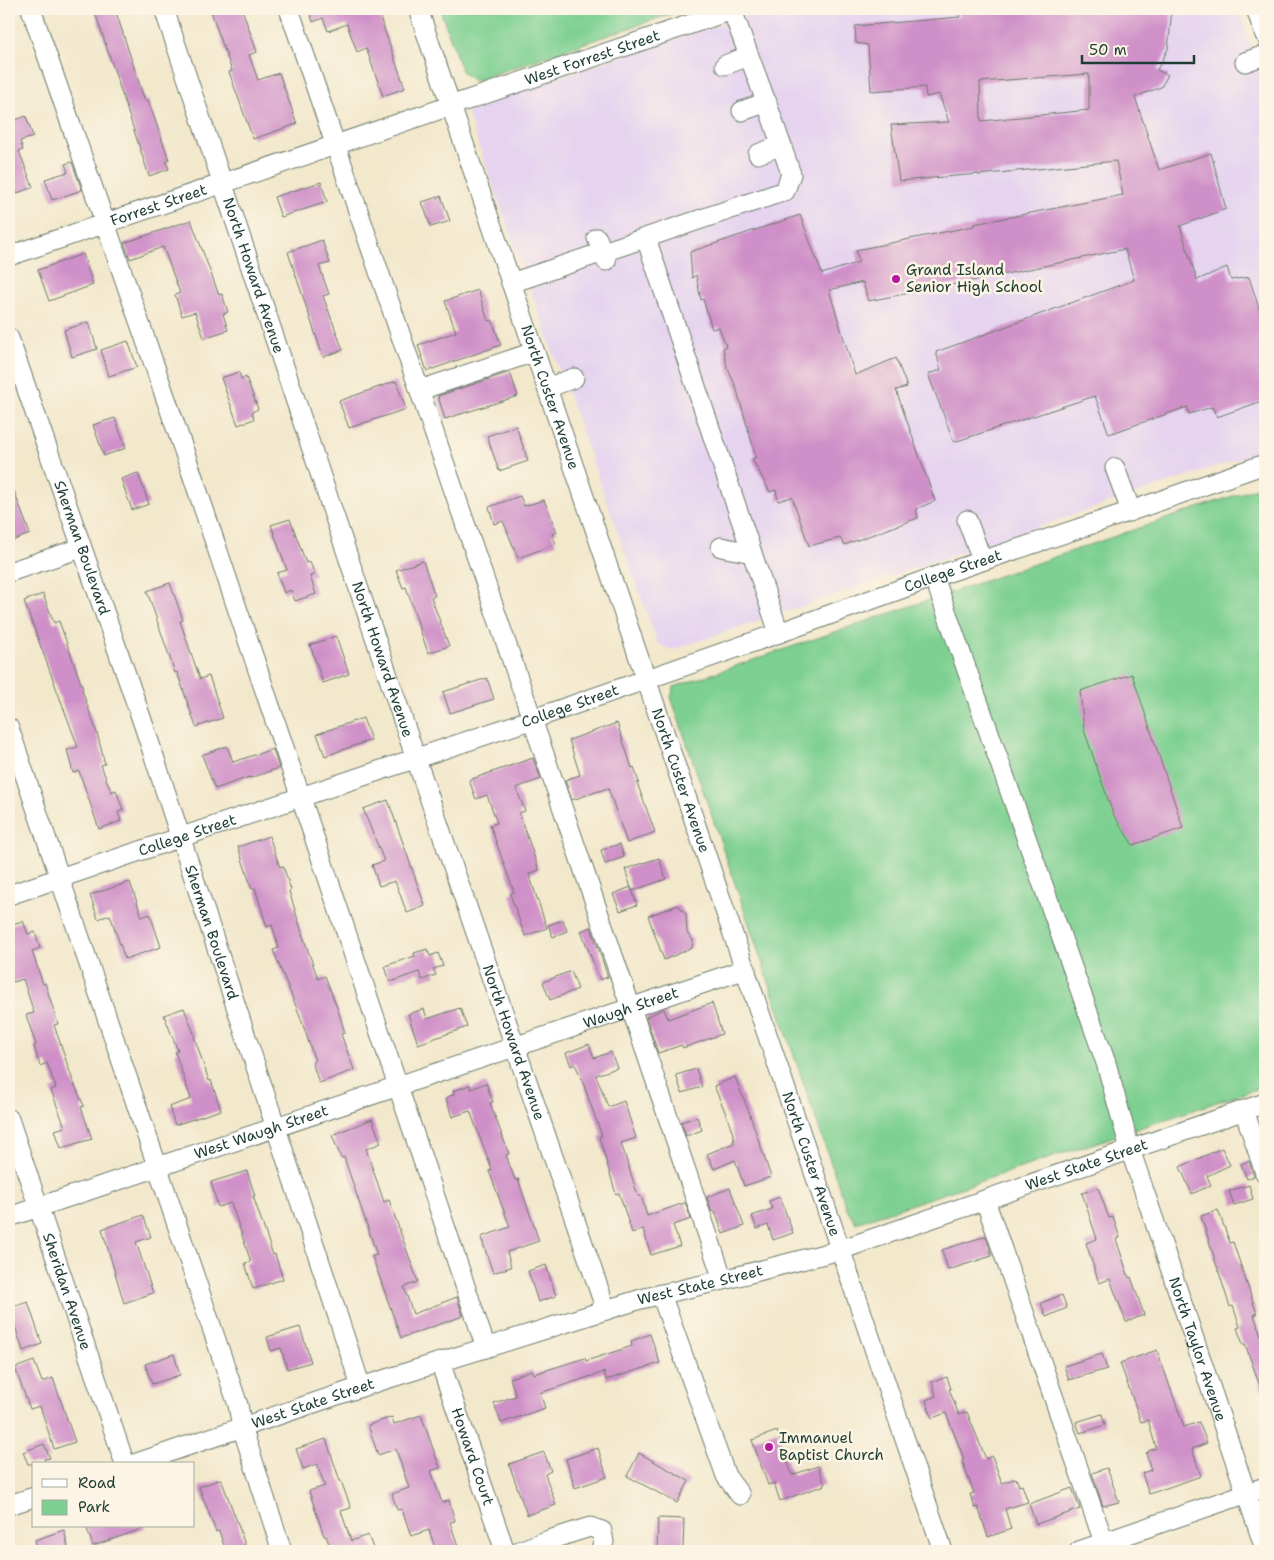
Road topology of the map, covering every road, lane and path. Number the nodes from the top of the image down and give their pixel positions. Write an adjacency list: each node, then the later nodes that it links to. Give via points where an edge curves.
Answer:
1 (31, 9): 19 (street)
2 (164, 9): 18 (street, North Howard Avenue)
3 (289, 9): 15 (street)
4 (418, 9): 13 (street, North Custer Avenue)
5 (734, 9): 9 (street); 13 (street, West Forrest Street)
6 (1256, 9): 7 (street)
7 (1265, 35)
8 (1265, 55): 10 (street)
9 (750, 56): 11 (street); 12 (street)
10 (1245, 62)
11 (725, 65)
12 (767, 102): 14 (street); 16 (street)
13 (450, 106): 15 (street, Forrest Street); 22 (street, North Custer Avenue)
14 (742, 111)
15 (335, 145): 18 (street, Forrest Street); 27 (street)
16 (782, 145): 17 (street); 20 (street, via 791,174 785,191)
17 (758, 154)
18 (223, 183): 19 (street, Forrest Street); 42 (street, North Howard Avenue)
19 (104, 223): 21 (street, Forrest Street); 43 (street)
20 (646, 238): 22 (street, via 602,250); 34 (street)
21 (9, 256)
22 (511, 283): 24 (street, North Custer Avenue)
23 (9, 338): 33 (street, Sherman Boulevard)
24 (534, 352): 26 (street, North Custer Avenue); 27 (street)
25 (574, 378): 26 (street)
26 (547, 388): 39 (street, North Custer Avenue)
27 (420, 390): 40 (street)
28 (1265, 464): 30 (street, College Street)
29 (1115, 468): 30 (street)
30 (1131, 512): 35 (street, College Street)
31 (967, 520): 35 (street)
32 (721, 547): 34 (street)
33 (82, 548): 36 (street); 44 (street, Sherman Boulevard)
34 (752, 553): 38 (street)
35 (982, 560): 37 (street, College Street)
36 (9, 572)
37 (934, 577): 38 (street, College Street); 55 (street, North Taylor Avenue, via 1106,1063)
38 (779, 633): 39 (street, College Street)
39 (647, 679): 40 (street, College Street); 47 (street, North Custer Avenue)
40 (533, 719): 42 (street, College Street); 48 (street)
41 (9, 728): 45 (street)
42 (416, 759): 43 (street, College Street); 49 (street, North Howard Avenue)
43 (301, 797): 44 (street, College Street); 50 (street)
44 (181, 838): 45 (street, College Street); 54 (street, Sherman Boulevard)
45 (60, 878): 46 (street, College Street); 56 (street)
46 (9, 895)
47 (746, 969): 48 (street, Waugh Street); 61 (street, North Custer Avenue)
48 (632, 1008): 49 (street, Waugh Street); 62 (street)
49 (515, 1047): 50 (street, West Waugh Street); 64 (street, North Howard Avenue)
50 (399, 1086): 54 (street, West Waugh Street); 65 (street)
51 (1265, 1103): 52 (street, West State Street)
52 (1244, 1110): 55 (street, West State Street); 57 (street)
53 (9, 1119): 59 (street, Sheridan Avenue)
54 (276, 1127): 56 (street, West Waugh Street); 67 (street, Sherman Boulevard)
55 (1130, 1150): 58 (street, West State Street); 72 (street, North Taylor Avenue)
56 (158, 1167): 59 (street, West Waugh Street); 68 (street, via 238,1404)
57 (1265, 1173)
58 (985, 1200): 61 (street, West State Street); 76 (street)
59 (38, 1207): 60 (street, West Waugh Street); 69 (street, Sheridan Avenue)
60 (9, 1217)
61 (840, 1250): 62 (street, West State Street); 82 (street, North Custer Avenue)
62 (723, 1280): 63 (street, West State Street)
63 (661, 1294): 64 (street, West State Street); 73 (street, via 726,1476)
64 (606, 1310): 65 (street, West State Street)
65 (486, 1348): 66 (street, West State Street)
66 (440, 1362): 67 (street, West State Street); 79 (street, Howard Court)
67 (360, 1387): 68 (street, West State Street)
68 (242, 1427): 70 (street, West State Street); 78 (street)
69 (124, 1462)
70 (140, 1462)
71 (1265, 1487): 72 (street)
72 (1246, 1494): 76 (street); 77 (street, North Taylor Avenue)
73 (740, 1495)
74 (32, 1498): 75 (street)
75 (9, 1505)
76 (1106, 1547): 83 (street)
77 (1265, 1550)
78 (282, 1551)
79 (505, 1551)
80 (520, 1551): 81 (street, via 590,1527 602,1531 604,1542)
81 (600, 1551)
82 (944, 1551)
83 (1078, 1551)

